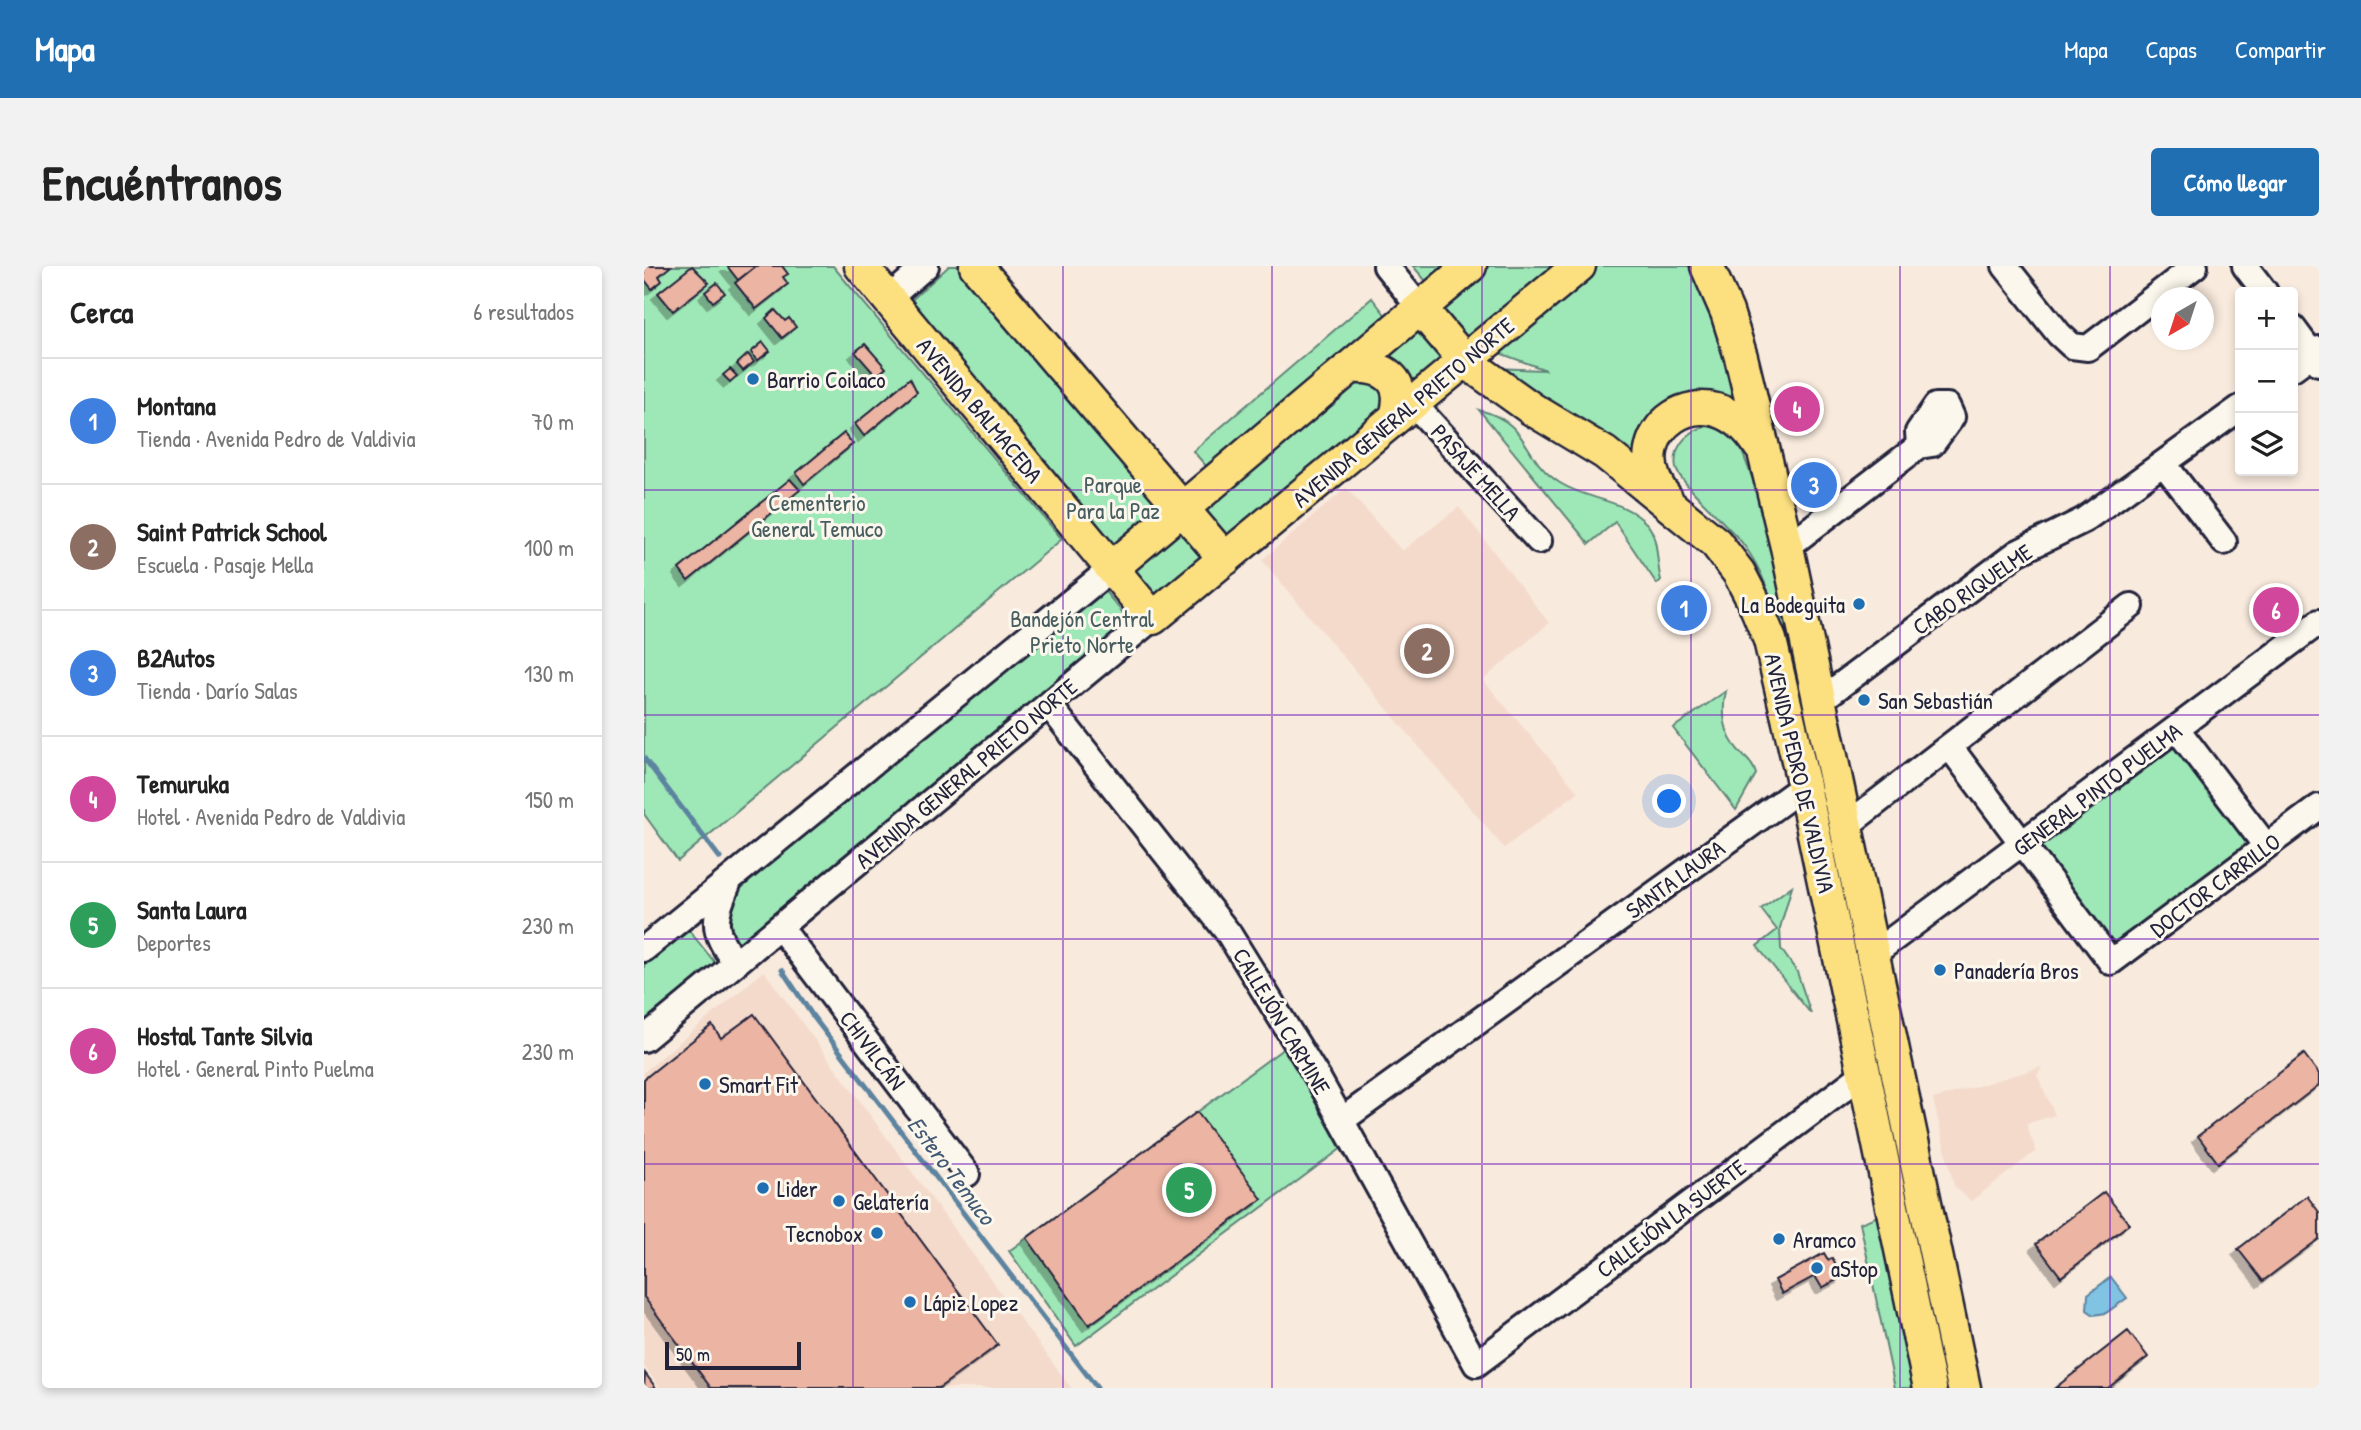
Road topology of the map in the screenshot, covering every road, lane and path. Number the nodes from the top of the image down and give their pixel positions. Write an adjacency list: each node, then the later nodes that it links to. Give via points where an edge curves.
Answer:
1 (861, 266): 12 (main road, AVENIDA BALMACEDA)
2 (926, 266): 12 (street)
3 (976, 266): 24 (main road)
4 (1386, 266): 13 (street)
5 (1469, 266): 13 (main road)
6 (1579, 266): 16 (main road, AVENIDA GENERAL PRIETO NORTE)
7 (1707, 266): 21 (main road, AVENIDA PEDRO DE VALDIVIA, via 1741,357)
8 (2005, 266): 9 (street, via 2059,334 2072,346 2088,348)
9 (2195, 266)
10 (2245, 266): 11 (street)
11 (2261, 287)
12 (888, 299): 29 (main road, AVENIDA BALMACEDA)
13 (1420, 307): 16 (main road, AVENIDA PEDRO DE VALDIVIA); 17 (main road)
14 (2298, 337): 15 (street)
15 (2311, 359)
16 (1465, 360): 18 (main road, AVENIDA GENERAL PRIETO NORTE); 23 (main road, AVENIDA PEDRO DE VALDIVIA, via 1532,409 1605,453)
17 (1350, 367): 18 (main road, via 1380,369 1392,379); 24 (main road)
18 (1405, 410): 25 (street, PASAJE MELLA); 28 (main road, AVENIDA GENERAL PRIETO NORTE)
19 (2235, 412): 22 (street, CABO RIQUELME)
20 (1919, 446): 27 (street)
21 (1761, 447): 23 (main road, via 1732,416 1713,407 1671,418 1654,438 1650,461 1659,490); 27 (main road, AVENIDA PEDRO DE VALDIVIA)
22 (2164, 464): 26 (street); 33 (street, CABO RIQUELME, via 2084,520 2017,553)
23 (1671, 504): 37 (main road, AVENIDA PEDRO DE VALDIVIA, via 1716,543 1755,604 1770,640)
24 (1183, 508): 28 (main road); 29 (main road)
25 (1539, 541)
26 (2224, 542)
27 (1787, 547): 33 (main road, AVENIDA PEDRO DE VALDIVIA)
28 (1225, 559): 31 (main road, AVENIDA GENERAL PRIETO NORTE)
29 (1112, 568): 31 (main road, AVENIDA BALMACEDA); 42 (street)
30 (2131, 606): 36 (street)
31 (1153, 618): 34 (street, AVENIDA GENERAL PRIETO NORTE)
32 (2319, 622): 35 (street, GENERAL PINTO PUELMA)
33 (1821, 700): 39 (main road, AVENIDA PEDRO DE VALDIVIA)
34 (1049, 705): 43 (street, AVENIDA GENERAL PRIETO NORTE); 50 (street, CALLEJÓN CARMINE, via 1229,934)
35 (2177, 729): 40 (street, GENERAL PINTO PUELMA); 41 (street)
36 (1950, 747): 39 (street); 40 (street)
37 (1804, 786): 44 (main road, AVENIDA PEDRO DE VALDIVIA); 50 (street, SANTA LAURA)
38 (2319, 807): 41 (street, DOCTOR CARRILLO)
39 (1846, 826): 46 (main road, AVENIDA PEDRO DE VALDIVIA)
40 (2024, 844): 41 (street, DOCTOR CARRILLO, via 2111,962); 46 (street, GENERAL PINTO PUELMA)
41 (2266, 846)
42 (732, 876): 45 (street); 47 (street, via 717,910 716,928)
43 (779, 927): 47 (street, AVENIDA GENERAL PRIETO NORTE); 51 (street, CHIVILCÁN)
44 (1835, 933): 46 (main road, via 1849,947); 49 (main road, AVENIDA PEDRO DE VALDIVIA)
45 (644, 949)
46 (1873, 954): 54 (main road, AVENIDA PEDRO DE VALDIVIA)
47 (736, 963): 48 (street, AVENIDA GENERAL PRIETO NORTE)
48 (644, 1039)
49 (1866, 1072): 52 (street, CALLEJÓN LA SUERTE); 53 (main road, AVENIDA PEDRO DE VALDIVIA)
50 (1342, 1120): 52 (street, CALLEJÓN CARMINE)
51 (967, 1174)
52 (1476, 1364)
53 (1930, 1388)
54 (1964, 1388)

